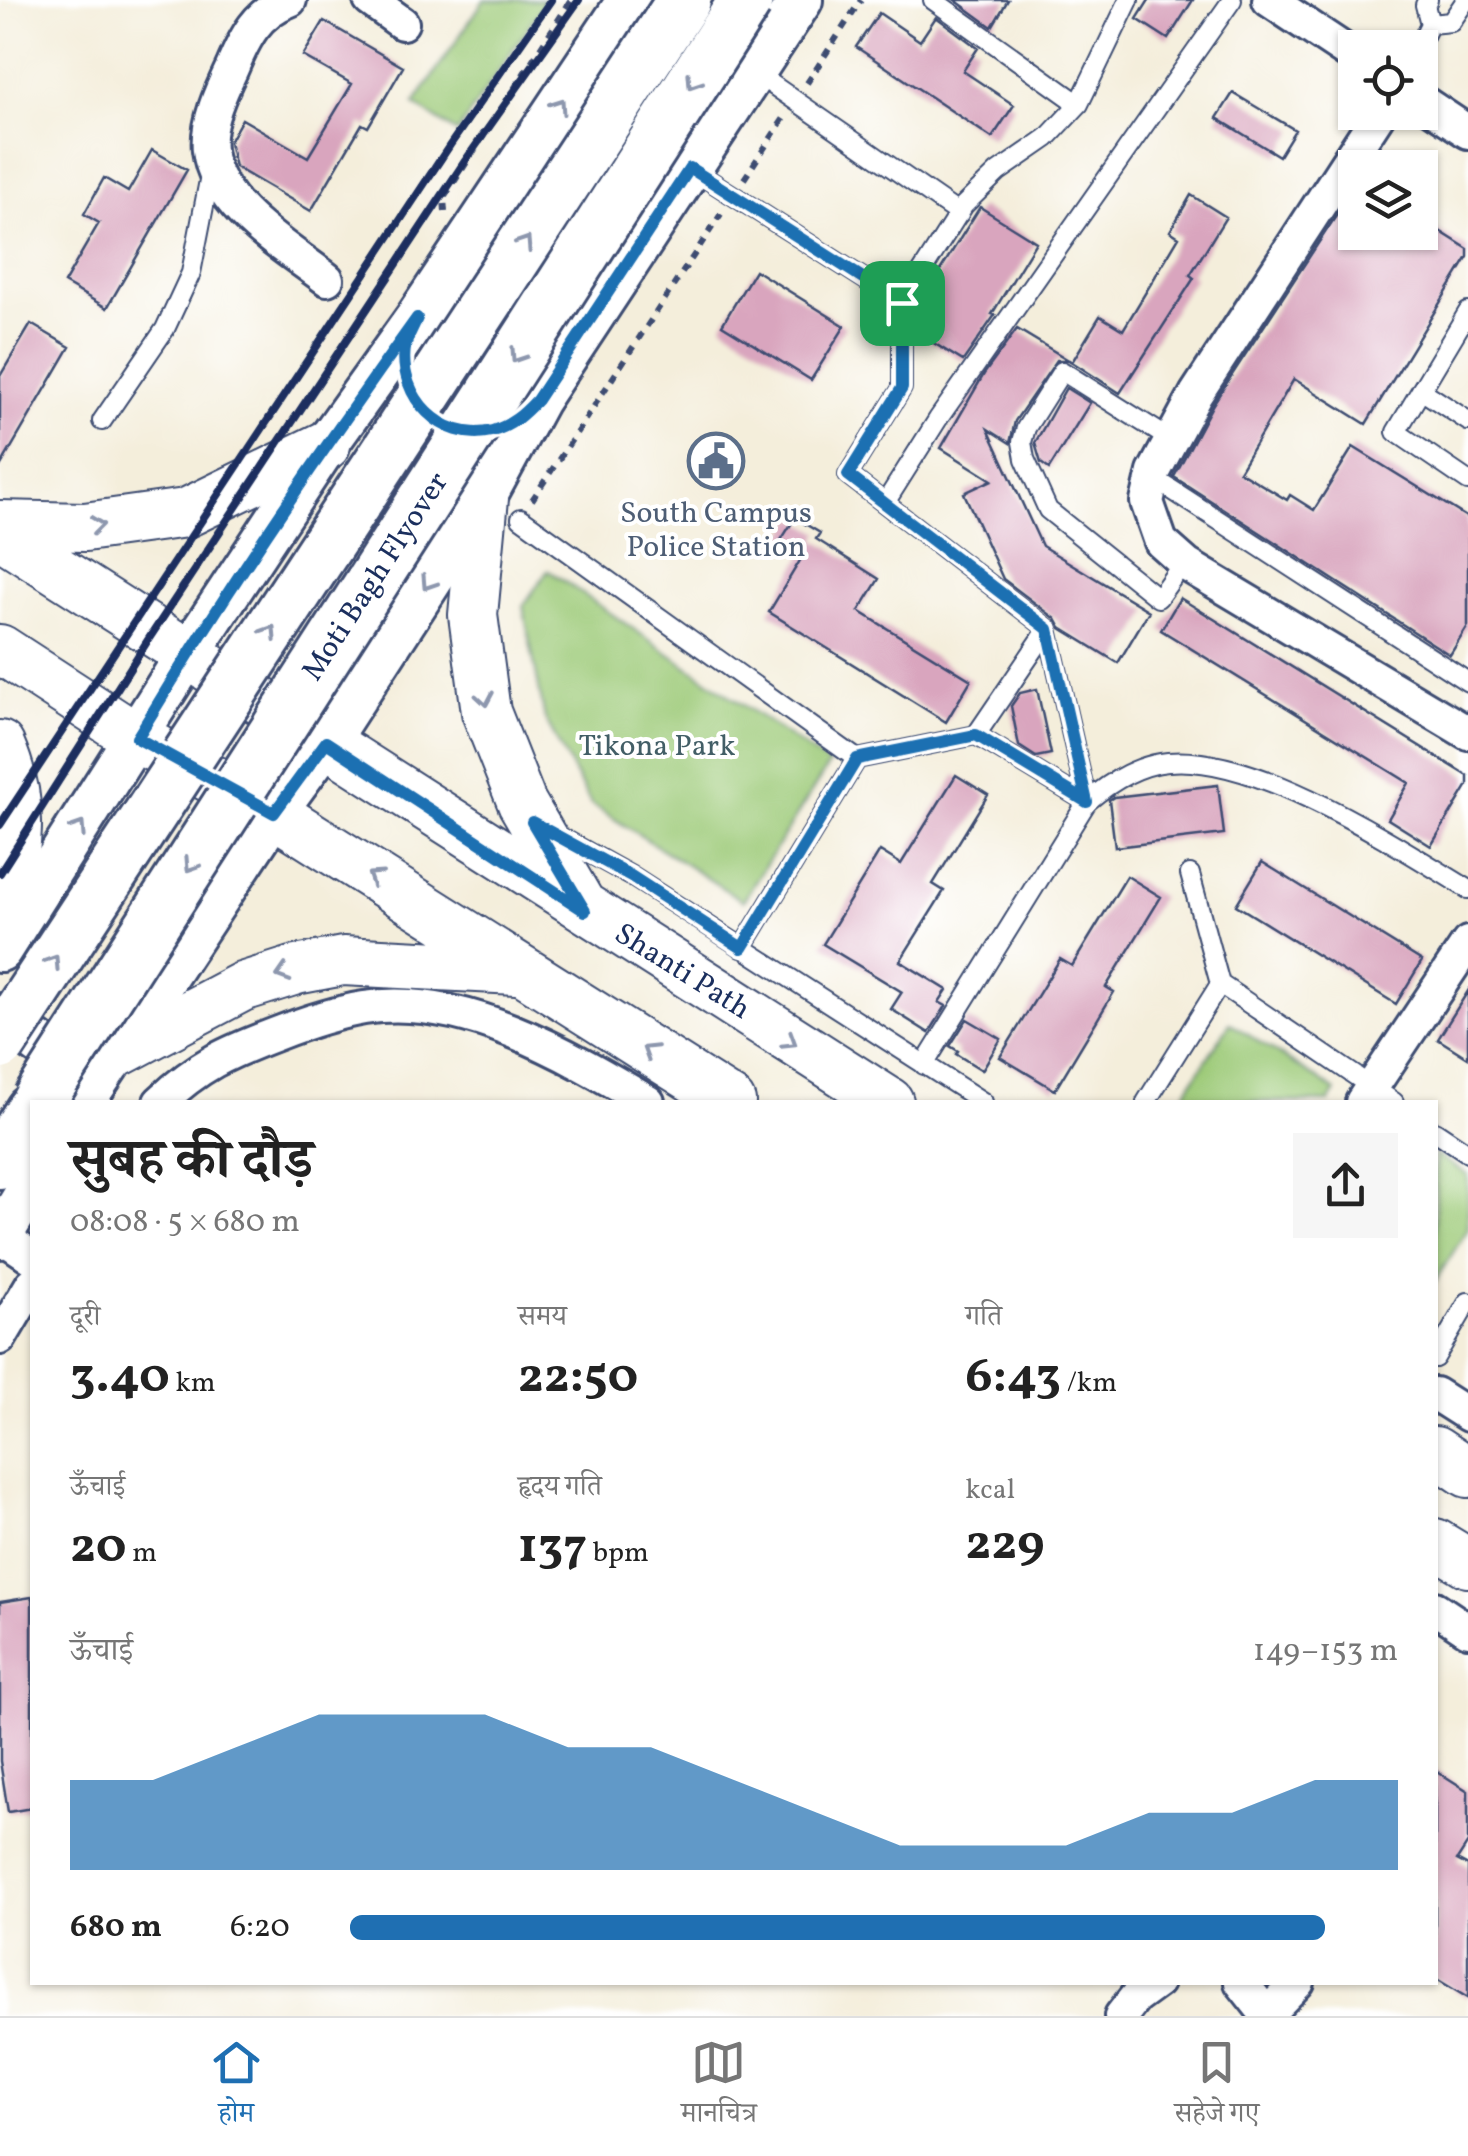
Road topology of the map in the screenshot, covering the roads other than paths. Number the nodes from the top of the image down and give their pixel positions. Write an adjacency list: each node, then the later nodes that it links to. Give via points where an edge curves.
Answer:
1 (290, 0): 22 (street, via 256,20 233,65 212,123)
2 (370, 0): 13 (street)
3 (629, 0): 28 (street, one-way to 3)
4 (684, 0): 66 (main road, Moti Bagh Flyover, one-way to 4, bridge)
5 (746, 0): 70 (main road, Moti Bagh Flyover, one-way to 70, bridge)
6 (801, 0): 17 (street)
7 (933, 0): 18 (lane)
8 (1129, 0): 18 (lane)
9 (1232, 0): 37 (lane)
10 (1269, 0): 16 (street)
11 (1428, 0): 14 (lane)
12 (1466, 0): 14 (lane, via 1451,22)
13 (402, 23)
14 (1430, 24): 15 (lane)
15 (1427, 30)
16 (1338, 46)
17 (754, 72): 23 (street); 24 (lane)
18 (1079, 104): 24 (lane)
19 (1438, 112): 21 (street)
20 (1368, 130): 33 (street)
21 (1468, 132)
22 (212, 160): 25 (street, via 230,196 253,221); 32 (lane, via 191,273 166,330)
23 (690, 168): 26 (lane); 30 (street)
24 (959, 214): 26 (lane)
25 (328, 279)
26 (902, 303): 37 (lane, via 902,388 848,475)
27 (1468, 312): 29 (lane)
28 (417, 318): 30 (street, via 405,345 405,373 415,400 436,420 462,431 490,432 517,420); 34 (street)
29 (1421, 390): 31 (lane); 36 (lane, via 1396,432)
30 (537, 400): 38 (street)
31 (1468, 421)
32 (102, 422)
33 (1171, 440): 35 (street); 41 (lane, via 1062,371 1022,442 1048,510 1158,598)
34 (326, 445): 39 (main road, one-way to 34, via 85,527 186,513); 44 (street)
35 (1152, 477): 41 (street, via 1147,502 1161,542); 45 (lane)
36 (1468, 481)
37 (884, 503): 42 (lane)
38 (502, 508): 49 (street, one-way to 49); 51 (lane); 54 (main road, one-way to 54, via 473,615 486,712)
39 (0, 525)
40 (0, 534): 44 (main road, Shanti Path)
41 (1184, 562): 46 (street)
42 (1048, 629): 47 (lane); 52 (lane)
43 (0, 649): 48 (main road)
44 (188, 654): 48 (street); 49 (main road, Shanti Path)
45 (1468, 682)
46 (1468, 732)
47 (976, 735): 51 (lane); 52 (lane)
48 (137, 738): 53 (main road); 62 (street, one-way to 48)
49 (326, 742): 53 (street); 58 (main road, Shanti Path)
50 (0, 745): 55 (main road, via 16,786)
51 (857, 759): 61 (lane)
52 (1087, 802): 57 (lane, via 1115,778 1168,762 1226,766 1287,788); 67 (lane)
53 (274, 813): 63 (main road, one-way to 53); 68 (street)
54 (532, 822): 58 (main road); 61 (lane)
55 (8, 845): 59 (main road, via 12,873)
56 (1190, 874): 64 (lane)
57 (1468, 889)
58 (585, 911): 74 (main road, Shanti Path, one-way to 74)
59 (0, 916)
60 (1468, 943): 69 (street)
61 (742, 948): 67 (lane)
62 (0, 950)
63 (519, 970): 68 (main road, one-way to 68, via 343,961 296,970 242,986); 73 (main road, one-way to 63)
64 (1220, 984): 69 (lane); 76 (lane)
65 (0, 1015): 68 (street)
66 (0, 1044)
67 (924, 1065): 75 (lane)
68 (97, 1080)
69 (1376, 1098)
70 (39, 1100)
71 (162, 1100): 72 (street, via 190,1073 230,1051 303,1024 367,1008 434,1008 566,1054)
72 (645, 1100)
73 (728, 1100)
74 (885, 1100)
75 (980, 1100)
76 (1147, 1100)
77 (30, 1115): 80 (main road)
78 (1438, 1132): 79 (lane)
79 (1468, 1153)
80 (0, 1162)
81 (30, 1187): 82 (street)
82 (0, 1236): 83 (street)
83 (30, 1256)
84 (30, 1287): 86 (street)
85 (1468, 1302): 87 (lane)
86 (0, 1338)
87 (1438, 1353)
88 (1438, 1396): 89 (street)
89 (1468, 1415)
90 (1438, 1453): 91 (main road)
91 (1468, 1473)
92 (1438, 1544): 93 (main road)
93 (1468, 1563)
94 (1438, 1610): 95 (street)
95 (1468, 1630)
96 (1153, 1985): 100 (street)
97 (1243, 1985): 99 (street)
98 (1295, 1985): 99 (street)
99 (1267, 2015)
100 (1122, 2016)

